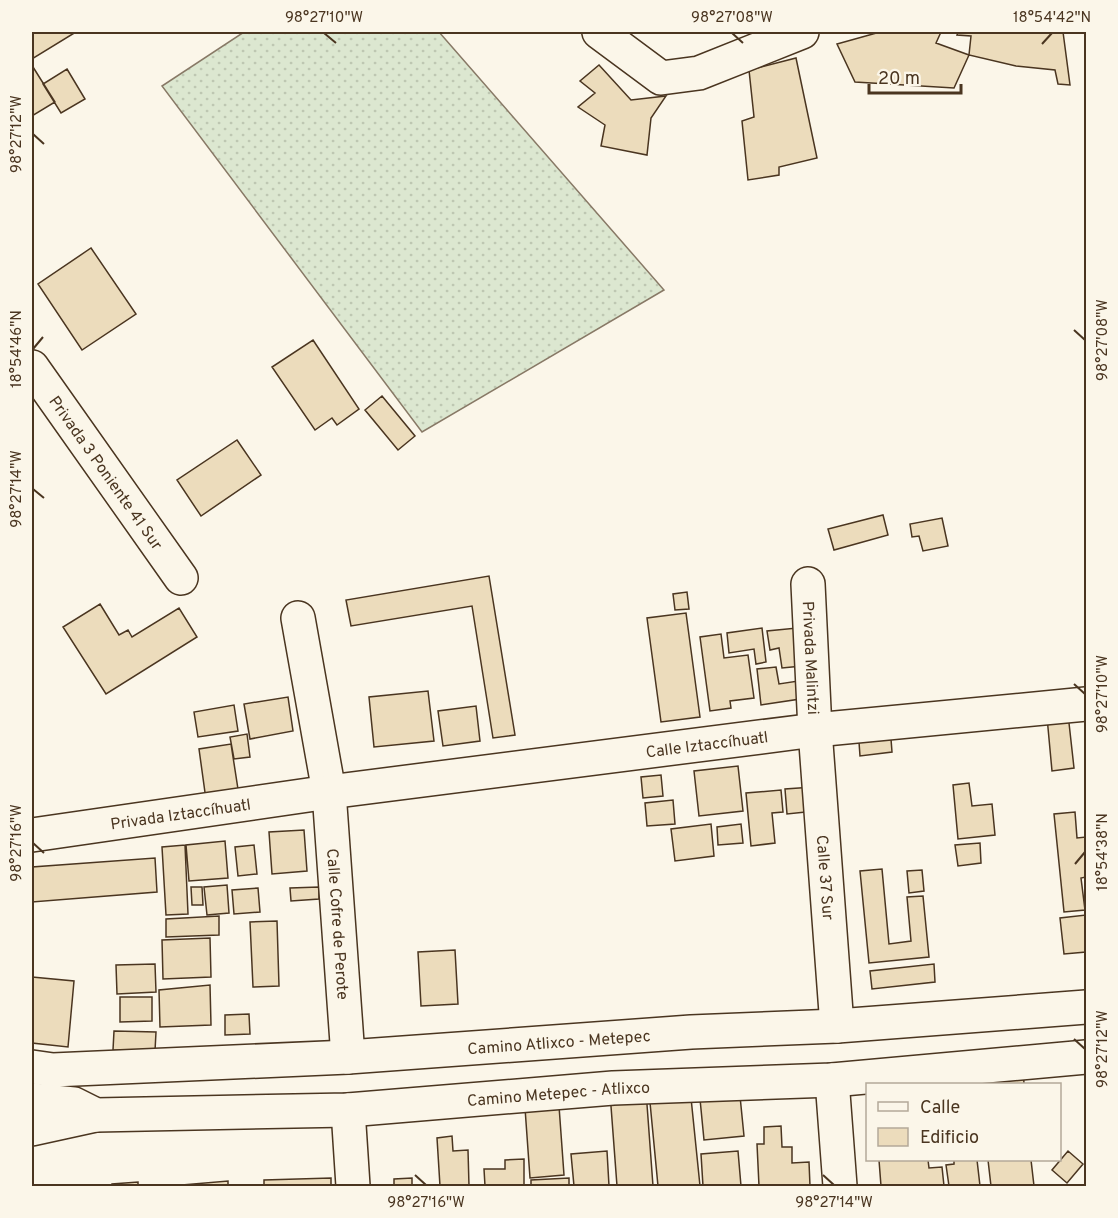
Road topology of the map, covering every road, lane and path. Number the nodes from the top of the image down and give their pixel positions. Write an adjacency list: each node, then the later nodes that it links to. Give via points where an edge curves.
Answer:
1 (598, 32): 2 (street, via 661,78 699,73)
2 (802, 32)
3 (32, 367): 4 (street, Privada 3 Poniente 41 Sur)
4 (181, 578)
5 (808, 584): 8 (street, Privada Malintzi)
6 (298, 618): 9 (street, Calle Cofre de Perote)
7 (1086, 704): 8 (street, Calle Iztaccíhuatl)
8 (814, 730): 9 (street, Calle Iztaccíhuatl); 12 (street, Calle 37 Sur)
9 (328, 792): 10 (street, Privada Iztaccíhuatl); 13 (street, Calle Cofre de Perote)
10 (32, 834)
11 (1086, 1007): 12 (street, Camino Atlixco - Metepec)
12 (837, 1026): 13 (street, Camino Atlixco - Metepec, via 691,1032)
13 (348, 1057): 15 (street, Camino Atlixco - Metepec, via 53,1070)
14 (1086, 1057): 16 (street, Camino Metepec - Atlixco)
15 (32, 1067)
16 (832, 1080): 18 (street, Camino Metepec - Atlixco, via 613,1088); 22 (street)
17 (32, 1100): 19 (street, Camino Metepec - Atlixco, via 74,1104)
18 (348, 1110): 19 (street, Camino Metepec - Atlixco); 21 (street)
19 (96, 1116): 20 (street)
20 (32, 1129)
21 (353, 1186)
22 (840, 1186)

